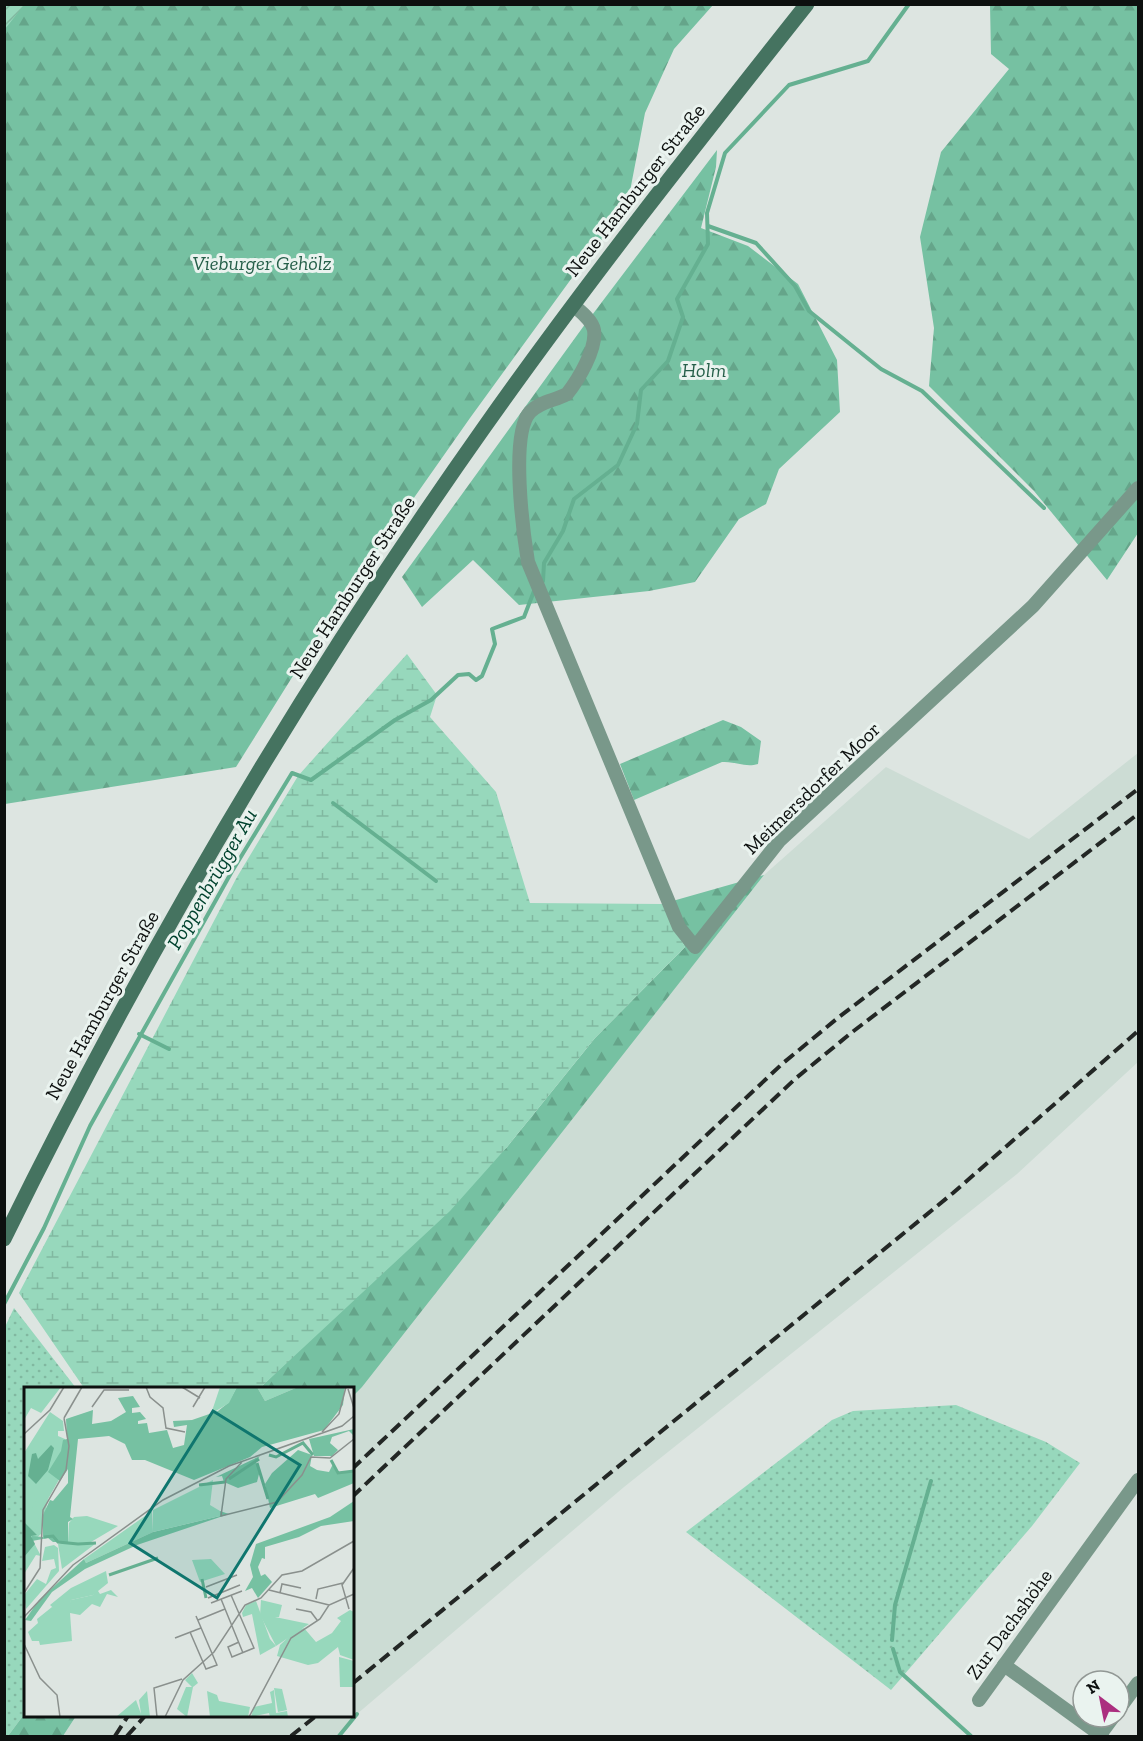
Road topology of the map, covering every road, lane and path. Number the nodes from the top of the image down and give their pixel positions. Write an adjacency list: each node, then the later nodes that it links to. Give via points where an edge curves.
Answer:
1 (807, 4): 2 (main road, Neue Hamburger Straße)
2 (573, 305): 3 (street, Meimersdorfer Moor, via 594,329 594,344 567,394 544,401 528,414 521,432 522,524 528,562 679,927 695,947 780,840 1033,606); 4 (main road, Neue Hamburger Straße, via 396,555 248,791 160,940)
3 (1138, 488)
4 (4, 1239)
5 (1138, 1480): 6 (street, Zur Dachshöhe)
6 (1004, 1665): 7 (street, Zur Dachshöhe); 8 (street)
7 (979, 1700)
8 (1100, 1736)

